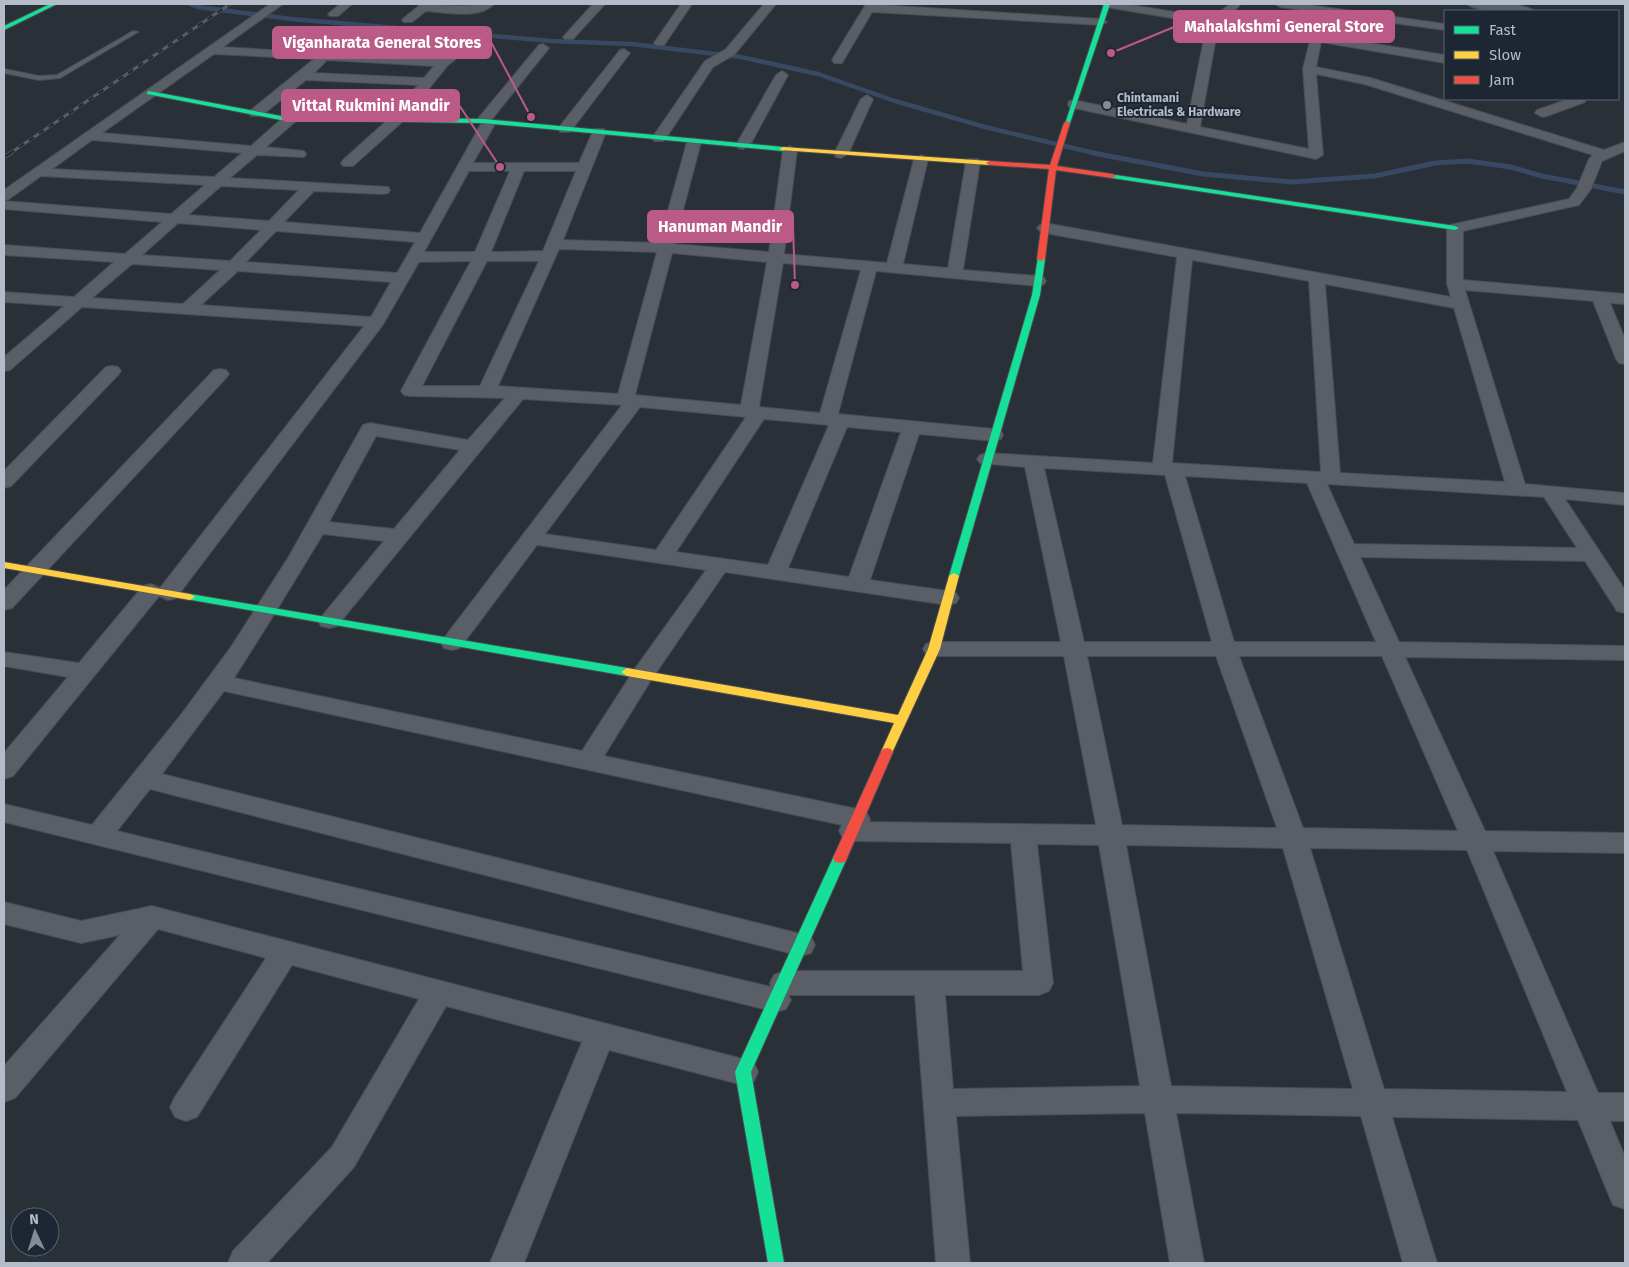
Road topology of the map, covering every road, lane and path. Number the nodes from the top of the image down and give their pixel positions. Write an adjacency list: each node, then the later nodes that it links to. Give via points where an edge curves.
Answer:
1 (31, 4): 18 (street)
2 (54, 4): 23 (street)
3 (277, 4): 31 (street)
4 (346, 4): 17 (street)
5 (488, 4): 13 (street, via 472,9)
6 (599, 4): 26 (street)
7 (686, 4): 28 (street)
8 (770, 4): 55 (street, via 730,52 709,64)
9 (1106, 4): 20 (street); 21 (street)
10 (1236, 4): 21 (street)
11 (1280, 4): 16 (street)
12 (1475, 4): 15 (street)
13 (425, 5): 19 (street)
14 (870, 6): 20 (street); 35 (street)
15 (1520, 10)
16 (1338, 12): 22 (street); 27 (street)
17 (334, 14)
18 (4, 17)
19 (408, 20)
20 (1101, 22): 45 (street)
21 (1213, 23): 27 (street); 51 (street)
22 (1444, 27)
23 (4, 28)
24 (353, 30): 33 (street)
25 (135, 32): 38 (lane, via 58,78)
26 (569, 37)
27 (1316, 40): 34 (street); 37 (street)
28 (660, 43)
29 (466, 46): 36 (street)
30 (543, 48): 50 (street)
31 (212, 50): 33 (street); 42 (street)
32 (624, 53): 52 (street)
33 (326, 56): 36 (street); 40 (street)
34 (1444, 59)
35 (838, 60)
36 (443, 63): 41 (street)
37 (1308, 69): 51 (street, via 1316,155); 63 (street, via 1367,82)
38 (4, 71)
39 (782, 75): 57 (street)
40 (303, 76): 41 (street); 46 (street)
41 (426, 82): 49 (street)
42 (149, 93): 46 (street); 54 (street)
43 (867, 99): 62 (street)
44 (1577, 100): 47 (street)
45 (1074, 104): 51 (street); 70 (street)
46 (256, 113): 48 (street)
47 (1542, 113)
48 (291, 118): 49 (street); 59 (street)
49 (397, 119): 50 (street); 65 (street)
50 (486, 121): 52 (street); 67 (street)
51 (1194, 128)
52 (565, 129): 53 (street)
53 (599, 132): 55 (street); 69 (street)
54 (88, 136): 59 (street); 71 (street)
55 (659, 138): 56 (street)
56 (694, 142): 57 (street); 82 (street)
57 (743, 145): 60 (street)
58 (1625, 146): 63 (street)
59 (251, 150): 61 (street); 72 (street)
60 (790, 150): 62 (street); 88 (street)
61 (299, 154)
62 (841, 154): 64 (street)
63 (1606, 155): 80 (street, via 1596,159 1574,202)
64 (921, 159): 66 (street); 92 (street)
65 (348, 162)
66 (973, 162): 70 (street); 93 (street)
67 (464, 167): 68 (street); 81 (street)
68 (519, 167): 69 (street); 87 (street)
69 (585, 167): 84 (street)
70 (1053, 167): 79 (street); 80 (street)
71 (38, 172): 72 (street); 75 (street)
72 (218, 181): 73 (street); 77 (street)
73 (311, 186): 74 (street); 78 (street)
74 (383, 190)
75 (4, 196)
76 (4, 206): 77 (street)
77 (176, 219): 78 (street); 89 (street)
78 (271, 226): 81 (street); 91 (street)
79 (1045, 228): 85 (street); 96 (street)
80 (1455, 228): 97 (street)
81 (425, 238): 86 (street)
82 (666, 248): 84 (street); 88 (street); 111 (street)
83 (4, 250): 89 (street)
84 (551, 250): 87 (street); 109 (street)
85 (1185, 253): 95 (street); 119 (street)
86 (414, 257): 87 (street); 94 (street)
87 (481, 257): 109 (street, via 410,391)
88 (776, 257): 90 (street); 112 (street)
89 (128, 259): 91 (street); 101 (street)
90 (870, 265): 92 (street); 113 (street)
91 (234, 266): 94 (street); 103 (street)
92 (894, 267): 93 (street)
93 (955, 274): 96 (street)
94 (403, 278): 104 (street)
95 (1317, 278): 102 (street); 120 (street)
96 (1038, 281): 115 (street)
97 (1455, 284): 98 (street); 102 (street)
98 (1599, 296): 100 (street); 105 (street)
99 (4, 297): 101 (street)
100 (1625, 299)
101 (77, 302): 103 (street); 106 (street)
102 (1461, 304): 122 (street)
103 (187, 309): 104 (street)
104 (376, 322): 136 (street)
105 (1625, 359)
106 (4, 366)
107 (112, 371): 121 (street)
108 (220, 374): 133 (street)
109 (487, 391): 110 (street)
110 (518, 393): 111 (street); 116 (street)
111 (630, 401): 112 (street); 127 (street)
112 (754, 413): 113 (street); 130 (street)
113 (835, 419): 114 (street); 134 (street)
114 (912, 427): 115 (street); 135 (street)
115 (994, 435): 117 (street)
116 (473, 447): 125 (street, via 370,429); 126 (street)
117 (987, 459): 118 (street); 137 (street)
118 (1033, 461): 119 (street); 144 (street)
119 (1168, 469): 120 (street); 145 (street)
120 (1323, 478): 122 (street); 128 (street)
121 (4, 482)
122 (1516, 489): 123 (street)
123 (1550, 492): 124 (street); 129 (street)
124 (1625, 499)
125 (318, 526): 126 (street); 140 (street)
126 (399, 536): 141 (street)
127 (531, 538): 130 (street); 142 (street)
128 (1348, 550): 129 (street); 146 (street)
129 (1592, 555): 139 (street)
130 (662, 557): 132 (street)
131 (4, 565): 133 (street)
132 (720, 565): 134 (street); 150 (street)
133 (33, 570): 136 (street); 138 (street)
134 (774, 573): 135 (street)
135 (857, 585): 137 (street)
136 (160, 592): 140 (street); 149 (street)
137 (948, 598): 143 (street)
138 (4, 602)
139 (1625, 606)
140 (266, 610): 141 (street); 151 (street)
141 (329, 621): 142 (street)
142 (452, 642): 150 (street)
143 (934, 649): 144 (street); 152 (street)
144 (1074, 649): 145 (street); 160 (street)
145 (1225, 649): 146 (street); 161 (street)
146 (1392, 649): 147 (street); 162 (street)
147 (1625, 653)
148 (4, 659): 149 (street)
149 (86, 672): 154 (street)
150 (642, 675): 152 (street); 153 (street)
151 (218, 682): 153 (street); 155 (street)
152 (902, 720): 157 (street)
153 (588, 762): 157 (street)
154 (4, 770)
155 (145, 779): 159 (street); 166 (street)
156 (4, 813): 159 (street)
157 (855, 825): 158 (street); 166 (street)
158 (1023, 834): 160 (street); 168 (street, via 1039,983)
159 (98, 836): 170 (street)
160 (1111, 836): 161 (street); 174 (street)
161 (1294, 839): 162 (street); 175 (street)
162 (1476, 842): 163 (street); 177 (street)
163 (1625, 843)
164 (4, 913): 165 (street, via 81,932)
165 (152, 917): 167 (street); 173 (street)
166 (801, 945): 170 (street)
167 (285, 952): 169 (street); 178 (street)
168 (929, 983): 170 (street); 176 (street)
169 (439, 992): 171 (street); 181 (street, via 343,1157)
170 (780, 992): 172 (street)
171 (600, 1034): 172 (street); 182 (street)
172 (744, 1072): 183 (street)
173 (4, 1088)
174 (1158, 1099): 175 (street); 176 (street); 185 (street)
175 (1372, 1101): 177 (street); 186 (street)
176 (939, 1103): 184 (street)
177 (1588, 1106): 179 (street); 180 (street)
178 (186, 1107)
179 (1625, 1107)
180 (1625, 1194)
181 (245, 1263)
182 (507, 1263)
183 (776, 1263)
184 (953, 1263)
185 (1187, 1263)
186 (1420, 1263)

